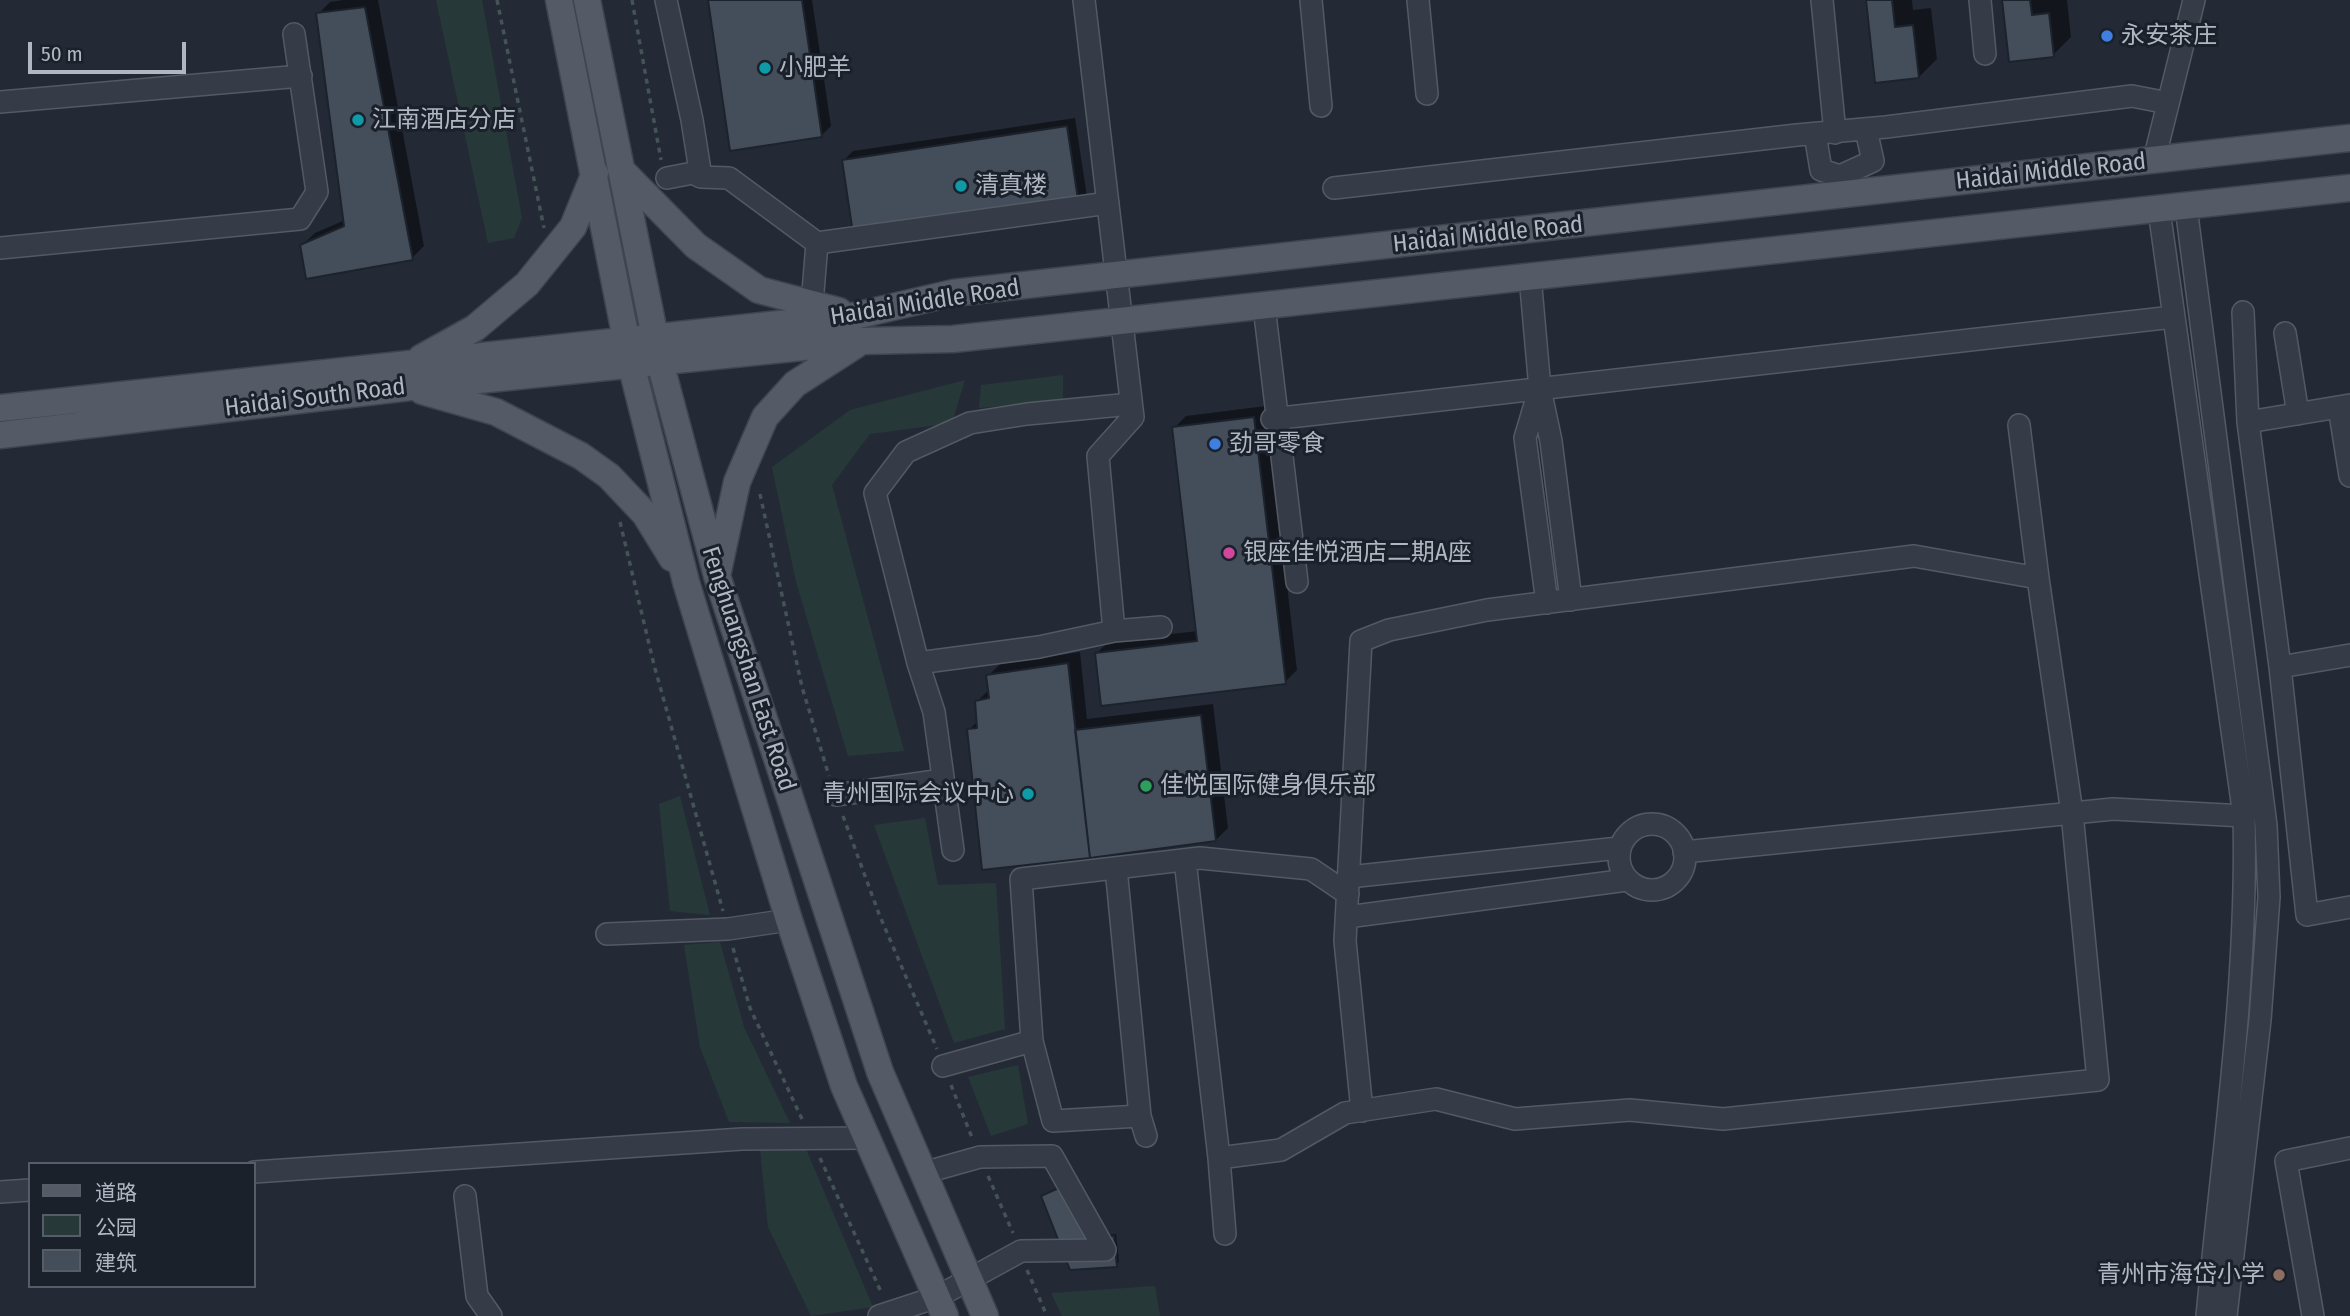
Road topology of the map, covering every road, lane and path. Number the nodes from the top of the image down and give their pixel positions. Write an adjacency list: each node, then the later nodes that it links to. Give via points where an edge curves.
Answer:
1 (497, 0): 34 (path)
2 (559, 0): 23 (main road, Fenghuangshan East Road)
3 (587, 0): 23 (main road, Fenghuangshan East Road)
4 (632, 0): 25 (path)
5 (666, 0): 24 (street)
6 (1084, 0): 29 (street)
7 (1311, 0): 18 (street)
8 (1418, 0): 15 (street)
9 (1822, 0): 20 (street)
10 (1980, 0): 13 (street)
11 (2194, 0): 17 (street)
12 (294, 34): 14 (street)
13 (1985, 54)
14 (301, 76): 16 (street); 33 (street, via 317,192 300,219)
15 (1427, 94)
16 (0, 102)
17 (2168, 103): 19 (street, via 2132,96); 22 (street)
18 (1321, 106)
19 (1866, 130): 20 (street); 26 (street, via 1873,161)
20 (1825, 133): 26 (street, via 1821,170); 27 (street)
21 (2350, 138): 22 (main road, Haidai Middle Road)
22 (2154, 160): 26 (main road, Haidai Middle Road)
23 (608, 172): 34 (main road); 37 (main road, via 728,270 759,290); 45 (main road, Fenghuangshan East Road); 46 (main road, Fenghuangshan East Road)
24 (701, 177): 25 (street, via 693,173); 32 (street, via 729,178)
25 (667, 178)
26 (1840, 185): 36 (main road, Haidai Middle Road)
27 (1334, 188)
28 (2350, 188): 30 (main road, Haidai Middle Road)
29 (1108, 203): 32 (street); 36 (street)
30 (2186, 207): 31 (main road, Haidai Middle Road); 109 (street, via 2266,825 2269,897 2260,1020)
31 (2159, 210): 35 (main road, Haidai Middle Road); 41 (street)
32 (817, 243): 37 (street)
33 (0, 248)
34 (550, 258): 47 (main road, via 475,328)
35 (1530, 276): 38 (main road, Haidai Middle Road); 48 (street)
36 (1117, 277): 40 (main road, Haidai Middle Road, via 953,293); 42 (street)
37 (812, 304): 40 (main road)
38 (1264, 306): 42 (main road, Haidai Middle Road); 63 (street)
39 (2242, 312): 54 (street)
40 (854, 316): 45 (main road, Haidai Middle Road)
41 (2173, 317): 48 (street); 74 (street)
42 (1122, 321): 44 (main road, Haidai Middle Road, via 953,339); 49 (street)
43 (2285, 333): 52 (street)
44 (862, 341): 45 (main road, Haidai Middle Road); 60 (main road, via 795,384 765,417 737,482)
45 (657, 351): 46 (main road, Haidai Middle Road); 60 (main road, Fenghuangshan East Road)
46 (629, 353): 47 (main road, Haidai South Road); 62 (main road, Fenghuangshan East Road)
47 (410, 375): 51 (main road, Haidai South Road); 56 (main road, Haidai South Road); 62 (main road, via 496,412 581,456 609,476 645,514)
48 (1540, 389): 53 (street); 64 (street, via 1552,441); 65 (street, via 1525,438)
49 (1131, 404): 67 (street, via 1133,417 1098,456); 69 (street, via 970,423 906,452 875,493)
50 (2345, 406): 52 (street); 57 (street)
51 (0, 408)
52 (2298, 414): 54 (street)
53 (1272, 419)
54 (2248, 422): 70 (street)
55 (2019, 425): 61 (street)
56 (0, 435)
57 (2350, 476)
58 (759, 491): 72 (path, via 802,687)
59 (618, 516): 85 (path, via 654,665)
60 (717, 576): 96 (main road, Fenghuangshan East Road, via 880,1072)
61 (2038, 578): 64 (street, via 1914,556); 73 (street)
62 (686, 582): 84 (main road, Fenghuangshan East Road)
63 (1297, 582)
64 (1571, 600): 65 (street)
65 (1547, 603): 81 (street, via 1450,618 1361,641)
66 (1161, 627): 67 (street)
67 (1114, 631): 69 (street, via 1039,647)
68 (2350, 655): 70 (street)
69 (918, 663): 71 (street, via 934,712)
70 (2280, 667): 82 (street, via 2307,915)
71 (943, 780): 72 (street); 76 (street)
72 (836, 795): 88 (path, via 879,914)
73 (2072, 813): 74 (street, via 2113,809); 77 (street); 89 (street, via 2098,1080 1723,1119 1630,1110 1515,1119 1436,1099)
74 (2244, 816): 108 (street, via 2246,892 2238,1004)
75 (1619, 848): 77 (street, via 1632,830 1653,823 1674,832); 80 (street, via 1618,859); 81 (street)
76 (953, 850)
77 (1685, 852): 80 (street, via 1681,872 1666,887 1646,889)
78 (1185, 860): 79 (street); 81 (street, via 1311,869); 94 (street)
79 (1116, 868): 87 (street, via 1021,879); 87 (street, via 1143,1126 1053,1121)
80 (1627, 880): 83 (street)
81 (1349, 885): 83 (street)
82 (2350, 907)
83 (1347, 917): 89 (street, via 1345,941)
84 (789, 920): 85 (street); 91 (main road, Fenghuangshan East Road, via 844,1086)
85 (728, 929): 86 (street); 90 (path, via 750,1008)
86 (607, 934)
87 (1032, 1041): 88 (street)
88 (943, 1066): 93 (path)
89 (1362, 1111): 94 (street, via 1345,1113 1281,1150)
90 (810, 1138): 91 (street); 95 (street); 104 (path)
91 (867, 1138): 103 (main road, Fenghuangshan East Road)
92 (2350, 1148): 110 (street, via 2286,1161)
93 (980, 1157): 96 (street); 101 (path); 101 (street, via 1052,1157 1105,1250)
94 (1219, 1158): 100 (street)
95 (256, 1172)
96 (923, 1173): 102 (main road, Fenghuangshan East Road)
97 (28, 1189): 98 (street)
98 (0, 1192)
99 (465, 1196): 105 (street, via 477,1296)
100 (1225, 1234)
101 (1021, 1251): 102 (street); 107 (path)
102 (969, 1278): 103 (street); 106 (main road, Fenghuangshan East Road)
103 (941, 1306): 104 (street)
104 (885, 1314)
105 (491, 1316)
106 (985, 1316)
107 (1047, 1316)
108 (2207, 1316)
109 (2226, 1316)
110 (2313, 1316)

